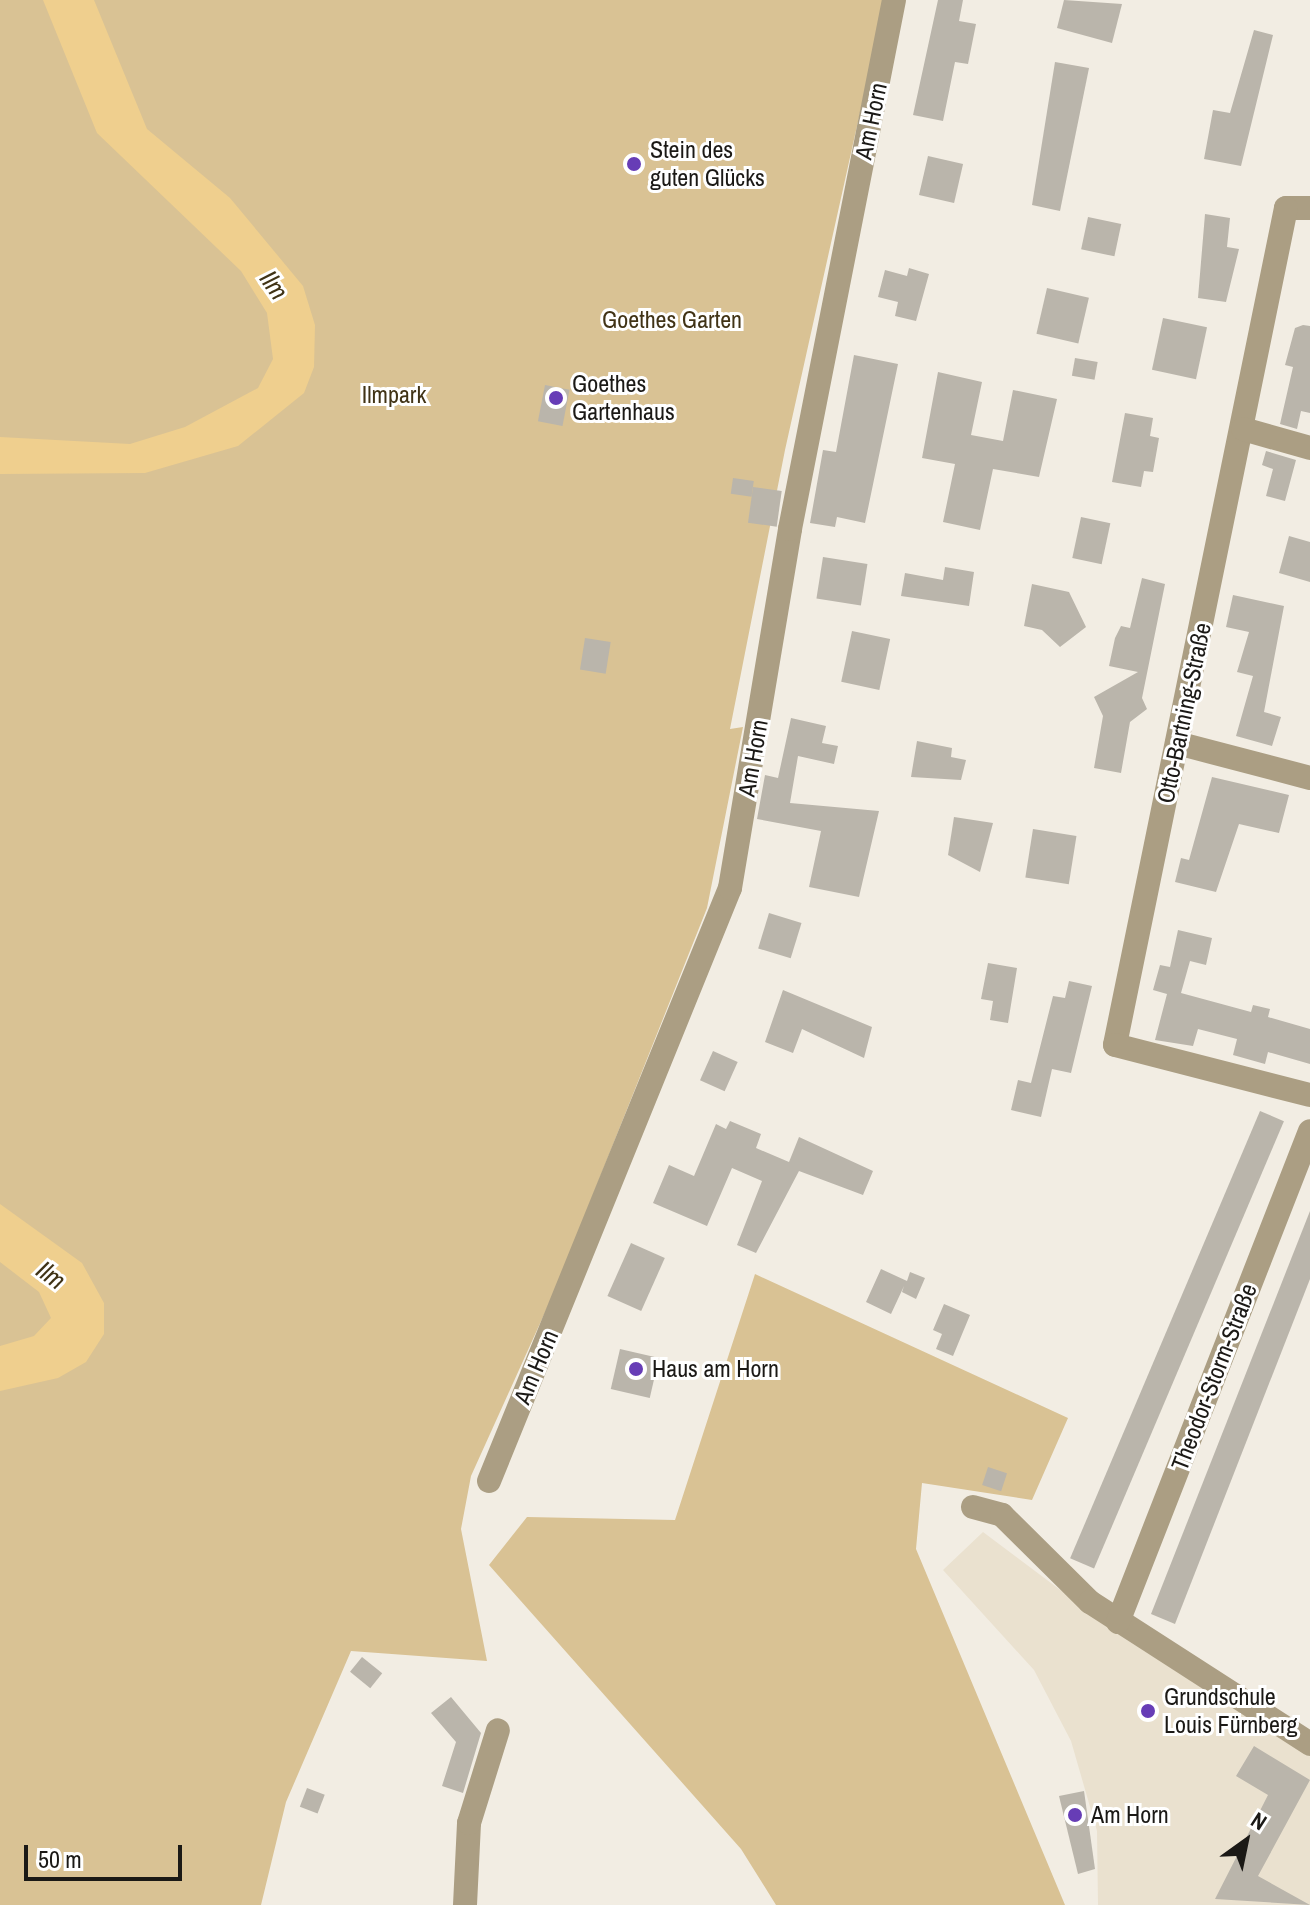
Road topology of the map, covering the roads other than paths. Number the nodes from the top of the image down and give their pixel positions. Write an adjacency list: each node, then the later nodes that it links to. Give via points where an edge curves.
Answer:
1 (894, 0): 9 (street, Am Horn, via 790,529 730,888)
2 (1310, 208): 3 (street, Otto-Bartning-Straße, via 1286,208)
3 (1243, 429): 4 (street); 5 (street, Otto-Bartning-Straße)
4 (1310, 448)
5 (1177, 743): 6 (street); 7 (street, Otto-Bartning-Straße, via 1115,1045)
6 (1310, 778)
7 (1310, 1095)
8 (1310, 1131): 11 (street, Theodor-Storm-Straße)
9 (489, 1481)
10 (973, 1507): 11 (street, via 1002,1515 1048,1567)
11 (1118, 1622): 13 (street)
12 (498, 1730): 14 (street, via 469,1823)
13 (1310, 1744)
14 (465, 1905)

